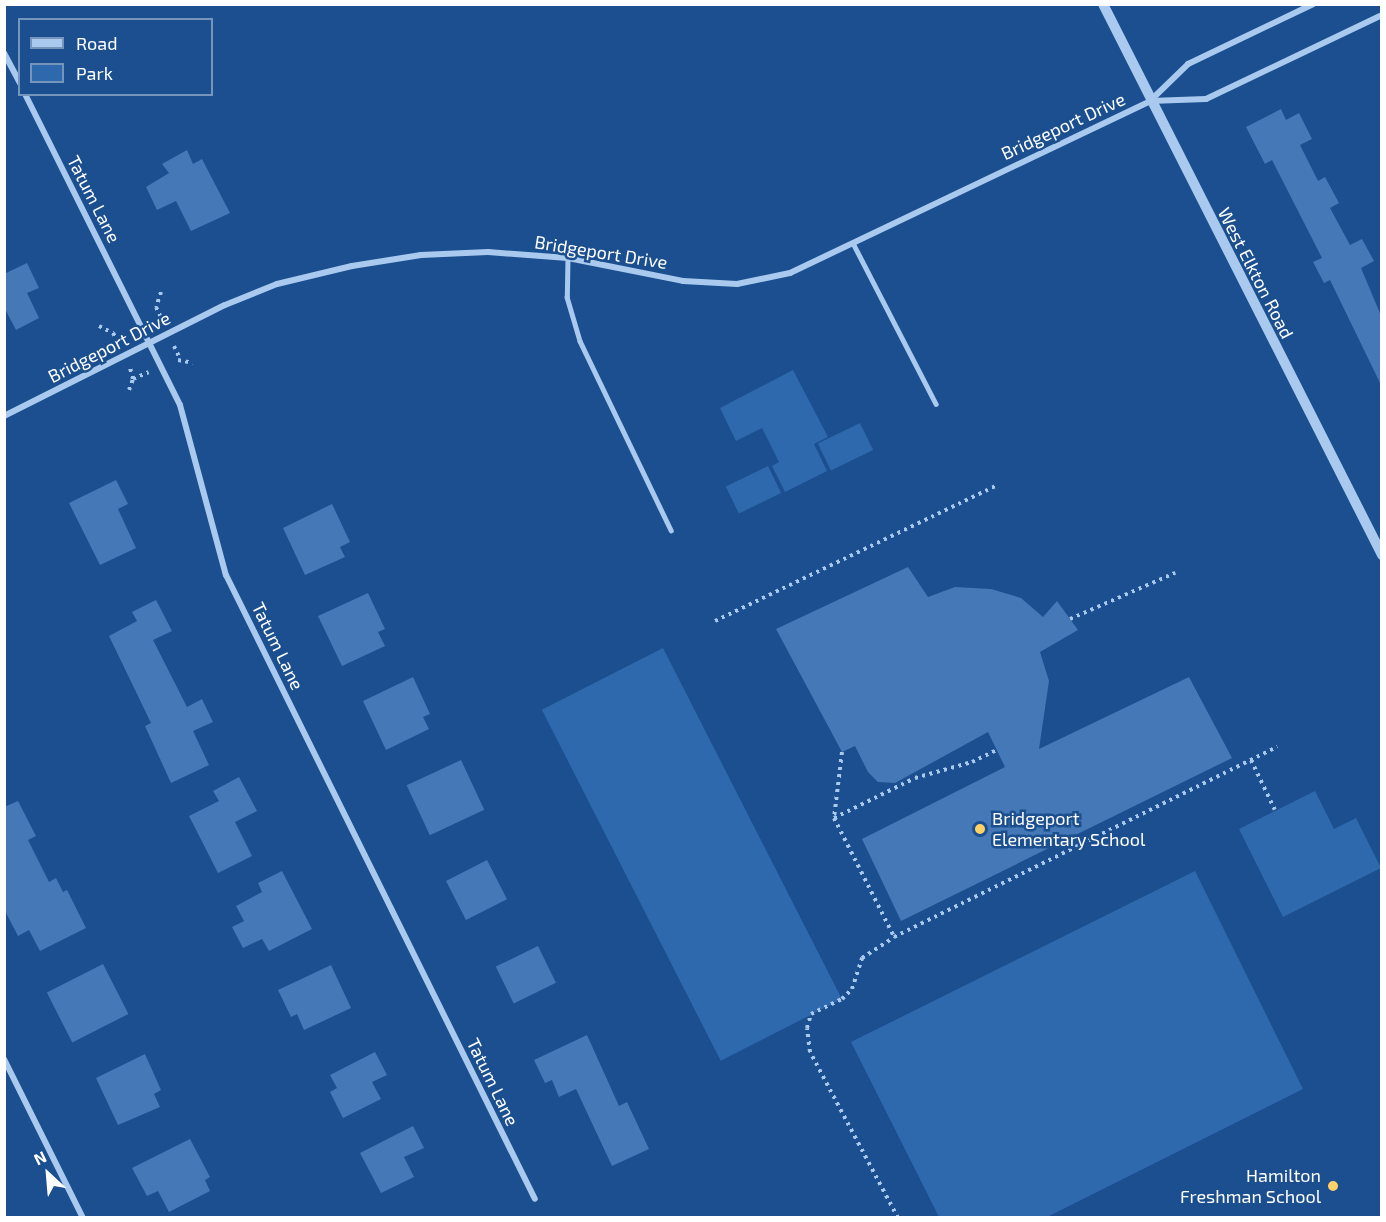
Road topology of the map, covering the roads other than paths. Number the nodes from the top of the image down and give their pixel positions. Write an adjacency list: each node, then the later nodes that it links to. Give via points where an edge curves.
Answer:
1 (1102, 4): 7 (street, West Elkton Road)
2 (1313, 4): 7 (street, via 1188,64)
3 (1382, 15): 7 (street, via 1206,99)
4 (4, 52): 5 (street)
5 (18, 79)
6 (26, 96): 10 (street, Tatum Lane)
7 (1150, 101): 8 (street, Bridgeport Drive); 14 (street, West Elkton Road)
8 (853, 243): 9 (street, Bridgeport Drive, via 790,273 737,284 683,281); 11 (lane)
9 (568, 258): 10 (street, Bridgeport Drive, via 489,252 421,255 352,266 277,284); 13 (lane, via 567,297 579,341)
10 (149, 343): 12 (street, Bridgeport Drive); 16 (street, Tatum Lane, via 180,405 226,575)
11 (936, 404)
12 (4, 416)
13 (671, 530)
14 (1382, 555)
15 (4, 1059): 17 (street)
16 (535, 1200)
17 (83, 1218)

